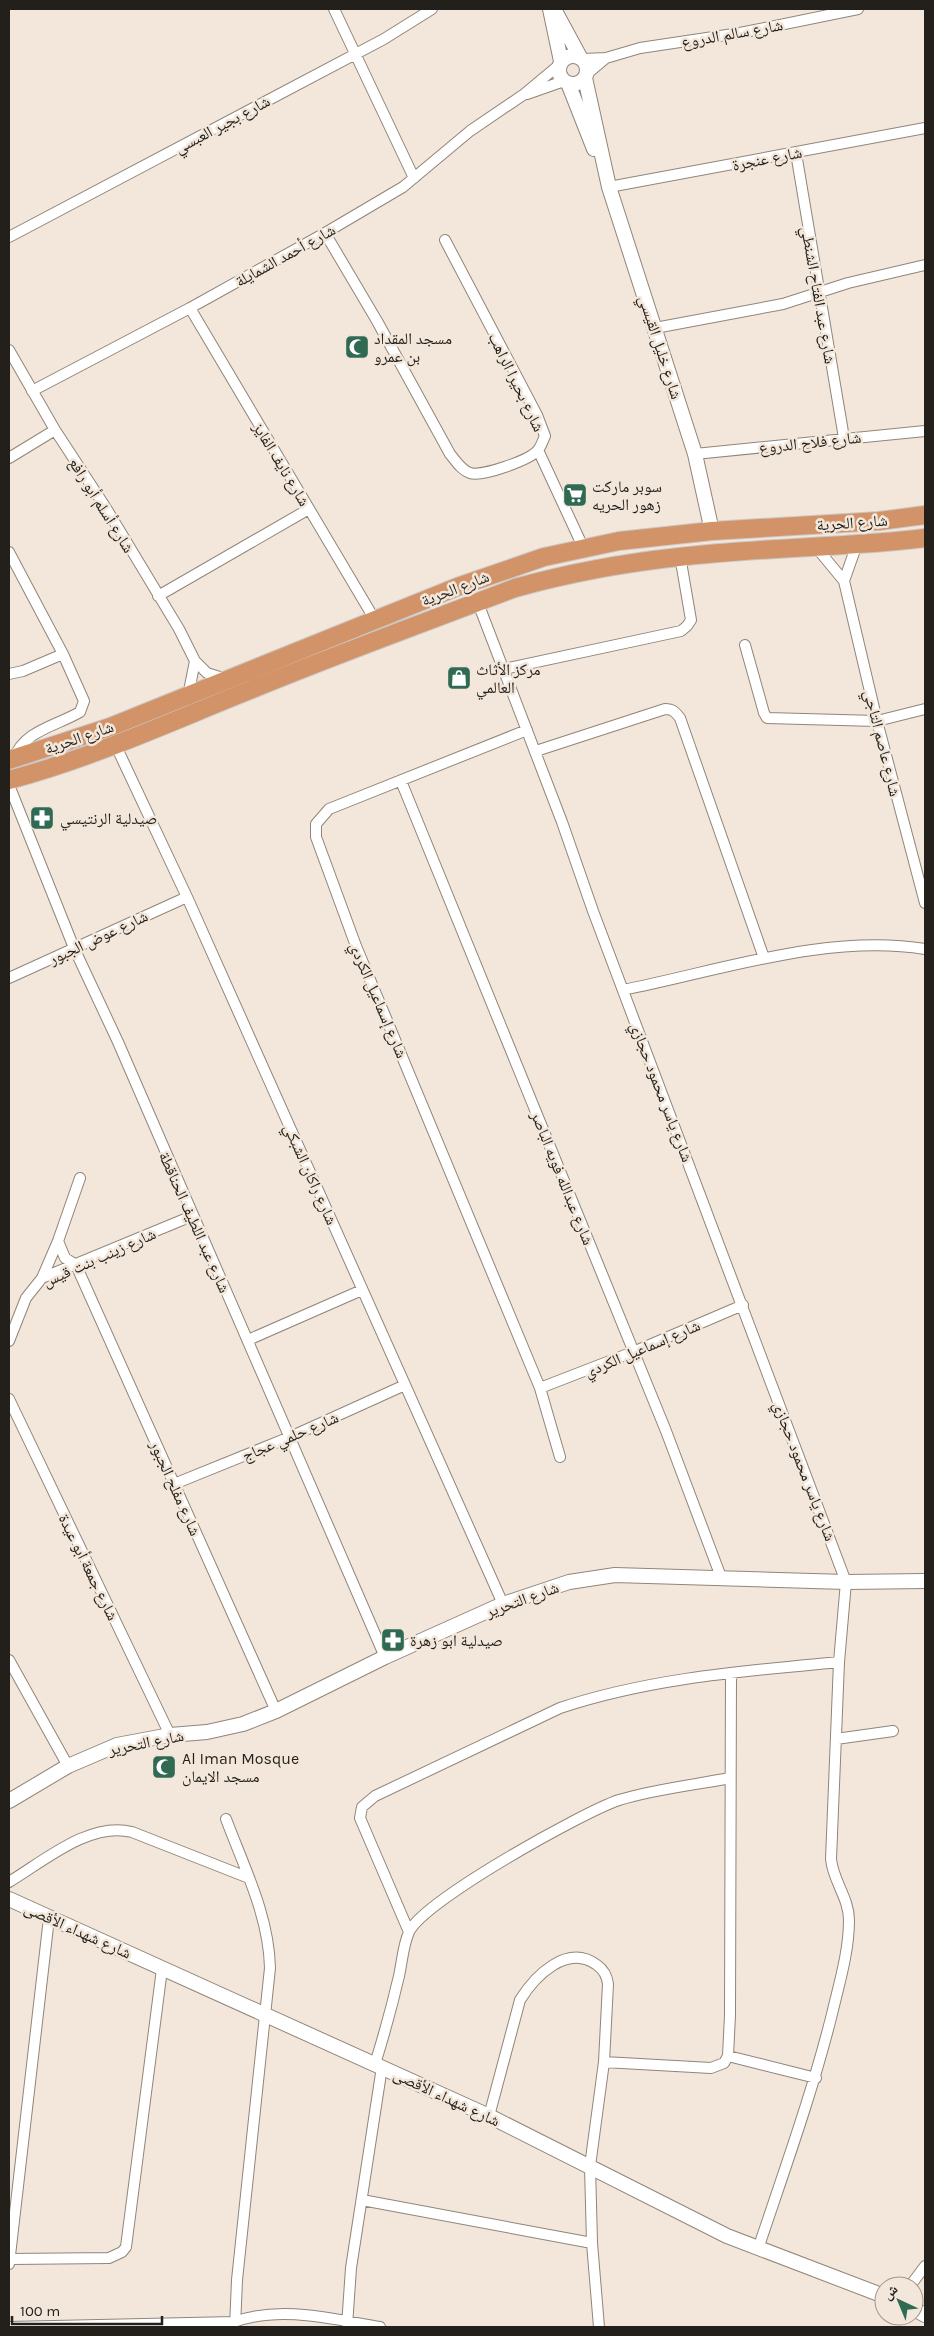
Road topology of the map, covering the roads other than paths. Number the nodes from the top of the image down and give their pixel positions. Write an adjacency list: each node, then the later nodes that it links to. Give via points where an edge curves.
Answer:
1 (334, 9): 7 (street)
2 (432, 9): 7 (street, شارع بجير العبسي)
3 (550, 9): 10 (street)
4 (554, 9): 8 (street)
5 (858, 9): 6 (street, شارع سالم الدروع)
6 (839, 11): 9 (street, شارع سالم الدروع, via 740,33 640,48)
7 (355, 54): 17 (street); 20 (street, شارع بجير العبسي)
8 (581, 58): 9 (street, شارع سالم الدروع); 10 (street, via 568,56); 11 (street, via 587,66)
9 (606, 58): 11 (street, شارع سالم الدروع)
10 (560, 63): 12 (street, via 559,74); 13 (street, شارع أحمد الشمايلة)
11 (586, 76): 12 (street, via 576,84); 16 (street, شارع خليل القيسي)
12 (566, 82): 13 (street, شارع أحمد الشمايلة); 16 (street, شارع خليل القيسي)
13 (523, 94): 17 (street, شارع أحمد الشمايلة, via 470,131)
14 (925, 128): 15 (street, شارع عنجرة)
15 (796, 153): 18 (street, شارع عنجرة); 23 (street, شارع عبد الفتاح الشنطي)
16 (603, 165): 18 (street, شارع خليل القيسي)
17 (414, 178): 19 (street, شارع أحمد الشمايلة)
18 (609, 187): 25 (street, شارع خليل القيسي)
19 (325, 233): 24 (street, شارع أحمد الشمايلة); 31 (street, شارع بحيرا الراهب, via 444,443 464,470 483,474)
20 (9, 237)
21 (445, 240): 31 (street, شارع بحيرا الراهب, via 543,429 545,436)
22 (925, 265): 23 (street)
23 (818, 292): 25 (street, via 783,304); 30 (street, شارع عبد الفتاح الشنطي)
24 (190, 308): 27 (street, شارع أحمد الشمايلة); 34 (street, شارع نايف الفايز)
25 (655, 328): 32 (street, شارع خليل القيسي)
26 (9, 350): 27 (street, شارع أسلم أبو رافع)
27 (32, 391): 28 (street, شارع أسلم أبو رافع)
28 (55, 430): 33 (street); 46 (street, شارع أسلم أبو رافع)
29 (925, 430): 30 (street, شارع فلاح الدروع)
30 (844, 438): 32 (street, شارع فلاح الدروع)
31 (538, 450): 40 (street)
32 (695, 454): 36 (street, شارع خليل القيسي)
33 (9, 458)
34 (309, 510): 46 (street); 48 (street, شارع نايف الفايز)
35 (925, 516): 36 (highway, شارع الحرية)
36 (712, 531): 40 (highway, شارع الحرية)
37 (925, 538): 38 (highway, شارع الحرية)
38 (885, 543): 39 (highway, شارع الحرية); 42 (highway)
39 (857, 544): 41 (highway, شارع الحرية); 45 (street)
40 (583, 547): 48 (highway, شارع الحرية, via 507,568)
41 (816, 547): 44 (highway, شارع الحرية); 45 (street, شارع عاصم التاجي)
42 (925, 550)
43 (9, 552): 50 (street)
44 (680, 556): 47 (highway, شارع الحرية, via 585,570 515,588); 52 (street, via 691,620 681,631)
45 (844, 582): 57 (street, شارع عاصم التاجي)
46 (158, 596): 51 (street, شارع أسلم أبو رافع)
47 (478, 602): 52 (street, شارع ياسر محمود حجازي); 59 (highway, شارع الحرية, via 251,689)
48 (375, 620): 54 (highway, شارع الحرية)
49 (744, 645): 57 (street, via 768,718)
50 (63, 654): 53 (street); 61 (street, via 83,696 83,707 74,715 27,738)
51 (195, 660): 54 (street, شارع أسلم أبو رافع, via 207,673); 55 (street)
52 (504, 669): 58 (street, شارع ياسر محمود حجازي)
53 (9, 674)
54 (227, 680): 55 (highway, شارع الحرية)
55 (188, 696): 61 (highway, شارع الحرية, via 110,727)
56 (925, 708): 57 (street)
57 (877, 721): 66 (street, شارع عاصم التاجي)
58 (527, 730): 60 (street, شارع ياسر محمود حجازي); 63 (street, شارع إسماعيل الكردي)
59 (116, 746): 62 (highway, شارع الحرية); 65 (street, شارع راكان الشبكي)
60 (536, 751): 69 (street, via 672,709 683,726); 71 (street, شارع ياسر محمود حجازي)
61 (11, 759)
62 (9, 780)
63 (401, 780): 81 (street, شارع عبدالله فويه الباصر); 83 (street, شارع إسماعيل الكردي, via 329,809 316,824 316,838 356,946)
64 (9, 785): 67 (street, شارع عبد اللطيف الحناقطة)
65 (187, 896): 67 (street, شارع عوض الجبور); 77 (street, شارع راكان الشبكي)
66 (925, 903)
67 (74, 948): 70 (street, شارع عوض الجبور); 73 (street, شارع عبد اللطيف الحناقطة)
68 (925, 949): 69 (street, via 864,946)
69 (764, 958): 71 (street)
70 (9, 978)
71 (623, 990): 78 (street, شارع ياسر محمود حجازي)
72 (80, 1178): 74 (street)
73 (192, 1216): 75 (street, شارع زينب بنت قيس); 80 (street, شارع عبد اللطيف الحناقطة)
74 (58, 1241): 75 (street, شارع مفلح الجبور, via 65,1258); 76 (street)
75 (76, 1265): 76 (street, شارع زينب بنت قيس); 87 (street, شارع مفلح الجبور)
76 (42, 1278): 79 (street, شارع زينب بنت قيس, via 26,1298)
77 (362, 1290): 80 (street); 82 (street, شارع راكان الشبكي)
78 (743, 1305): 81 (street, شارع إسماعيل الكردي); 90 (street, شارع ياسر محمود حجازي)
79 (9, 1340)
80 (248, 1340): 85 (street, شارع عبد اللطيف الحناقطة)
81 (633, 1352): 83 (street, شارع إسماعيل الكردي); 88 (street, شارع عبدالله فويه الباصر)
82 (405, 1385): 85 (street, شارع حلمي عجاج); 91 (street, شارع راكان الشبكي)
83 (540, 1388): 86 (street, شارع إسماعيل الكردي)
84 (9, 1399): 98 (street, شارع جمعة أبو عيدة)
85 (290, 1437): 87 (street, شارع حلمي عجاج); 92 (street, شارع عبد اللطيف الحناقطة)
86 (560, 1457)
87 (174, 1484): 96 (street, شارع مفلح الجبور)
88 (721, 1577): 90 (street, شارع التحرير); 91 (street, شارع التحرير, via 615,1575 569,1582)
89 (925, 1581): 90 (street, شارع التحرير)
90 (846, 1582): 94 (street)
91 (504, 1604): 92 (street, شارع التحرير)
92 (385, 1657): 96 (street, شارع التحرير)
93 (9, 1660): 100 (street)
94 (839, 1662): 95 (street); 99 (street)
95 (731, 1672): 101 (street); 108 (street, via 643,1686 560,1708 367,1802 362,1807 360,1818)
96 (276, 1710): 98 (street, شارع التحرير, via 224,1730)
97 (894, 1732): 99 (street)
98 (170, 1735): 100 (street, شارع التحرير, via 117,1745)
99 (836, 1739): 114 (street, via 831,1859 849,1920 843,1967)
100 (68, 1766): 102 (street, شارع التحرير)
101 (730, 1778): 108 (street, via 618,1800 562,1826 450,1896); 111 (street)
102 (9, 1801)
103 (226, 1819): 104 (street)
104 (248, 1878): 105 (street, via 132,1832 112,1829 85,1836); 110 (street, via 269,1942)
105 (9, 1882)
106 (9, 1899): 107 (street, شارع شهداء الأقصى)
107 (49, 1918): 109 (street, شارع شهداء الأقصى); 120 (street)
108 (409, 1932): 113 (street)
109 (162, 1969): 110 (street, شارع شهداء الأقصى); 120 (street, via 126,2247 109,2258)
110 (266, 2015): 113 (street, شارع شهداء الأقصى); 123 (street)
111 (728, 2056): 112 (street, via 720,2065 711,2068); 114 (street)
112 (604, 2062): 115 (street, via 607,1977 601,1968 583,1958 560,1961 530,1983 520,2000); 116 (street)
113 (378, 2066): 115 (street, شارع شهداء الأقصى); 117 (street)
114 (816, 2078): 119 (street)
115 (489, 2116): 116 (street, شارع شهداء الأقصى)
116 (590, 2166): 118 (street); 119 (street, شارع شهداء الأقصى)
117 (362, 2200): 118 (street); 122 (street, via 351,2268)
118 (592, 2244): 126 (street)
119 (758, 2249): 121 (street, شارع شهداء الأقصى)
120 (9, 2262)
121 (874, 2292)
122 (347, 2324): 123 (street, via 284,2313 260,2315); 125 (street)
123 (234, 2325): 124 (street)
124 (9, 2327)
125 (380, 2327)
126 (599, 2327)

